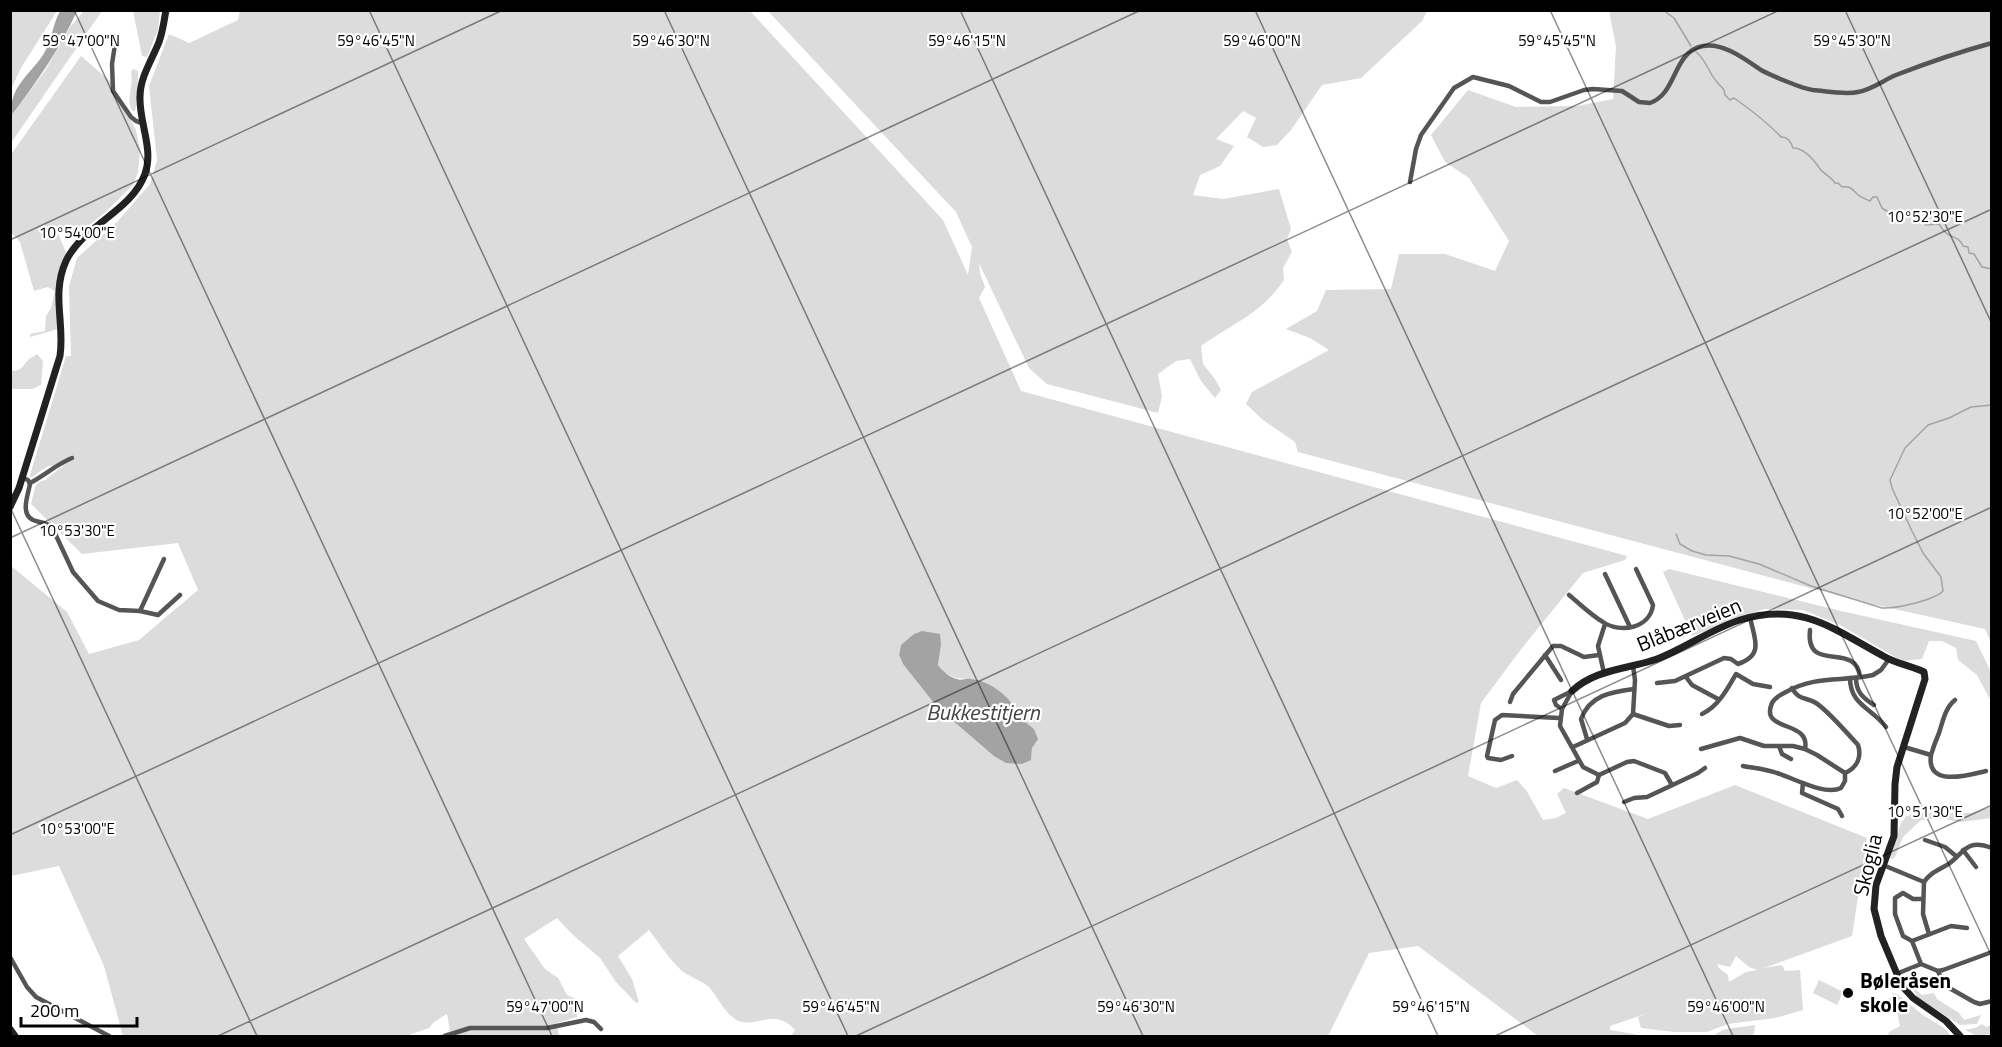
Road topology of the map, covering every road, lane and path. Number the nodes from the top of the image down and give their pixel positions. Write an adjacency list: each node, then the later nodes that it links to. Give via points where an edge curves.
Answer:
1 (165, 10): 4 (street, via 160,37 141,87)
2 (116, 38): 4 (street, via 113,91 131,117)
3 (1992, 43): 5 (street, via 1925,64 1854,93 1806,88 1708,45 1686,55 1664,94 1650,104 1622,92 1593,89 1541,102 1509,86 1473,77 1454,88 1421,135)
4 (142, 123): 7 (street, via 148,158 141,183 77,246 65,264 58,305 60,356)
5 (1410, 182)
6 (72, 458): 8 (street)
7 (22, 478): 8 (street); 9 (street)
8 (30, 483): 15 (street, via 27,514 52,526 68,563 86,590 107,606)
9 (10, 507)
10 (164, 559): 15 (street)
11 (1636, 569): 18 (street, via 1652,608 1647,620)
12 (1605, 574): 18 (street)
13 (180, 595): 15 (street, via 160,614)
14 (1569, 595): 17 (street)
15 (140, 611)
16 (1750, 617): 22 (street, Blåbærveien, via 1775,613 1811,618); 23 (street, via 1755,652); 24 (street, Blåbærveien)
17 (1605, 624): 18 (street); 21 (street)
18 (1630, 627)
19 (1810, 630): 29 (street, via 1815,651 1822,656 1853,661 1859,669)
20 (1545, 655): 21 (street, via 1553,646 1584,657); 31 (street); 39 (street)
21 (1599, 655): 25 (street)
22 (1889, 659): 27 (street, Blåbærveien); 29 (street, via 1879,673)
23 (1737, 664): 26 (street); 28 (street, via 1724,658)
24 (1633, 666): 25 (street, Blåbærveien); 35 (street)
25 (1604, 673): 36 (street, Blåbærveien)
26 (1736, 674): 33 (street, via 1753,684); 37 (street)
27 (1925, 674): 50 (street, Skoglia)
28 (1686, 676): 32 (street); 37 (street, via 1692,685)
29 (1858, 677): 30 (street); 40 (street, via 1860,694)
30 (1850, 678): 34 (street, via 1817,680); 46 (street, via 1855,698)
31 (1561, 680)
32 (1657, 683)
33 (1770, 687)
34 (1792, 688): 51 (street, via 1775,698 1772,716 1778,724 1802,734); 61 (street, via 1800,698 1820,706 1858,745 1859,760)
35 (1634, 689): 42 (street); 47 (street, via 1592,700 1581,719)
36 (1572, 691): 41 (street, Blåbærveien); 41 (street, via 1554,700)
37 (1719, 699): 43 (street)
38 (1954, 700): 53 (street, via 1947,708)
39 (1510, 702)
40 (1874, 705)
41 (1562, 709): 44 (street, Blåbærveien)
42 (1633, 714): 45 (street, via 1669,726); 47 (street, via 1625,723)
43 (1702, 714)
44 (1559, 718): 49 (street, Blåbærveien, via 1561,730); 54 (street, via 1498,717 1488,759)
45 (1680, 725)
46 (1886, 727)
47 (1587, 740): 49 (street)
48 (1779, 746): 51 (street); 52 (street, via 1740,738); 55 (street, via 1782,754)
49 (1573, 747): 56 (street)
50 (1904, 747): 53 (street); 72 (street, Skoglia, via 1895,779 1894,836)
51 (1805, 748): 61 (street)
52 (1701, 749)
53 (1931, 755): 60 (street, via 1933,767 1943,776 1952,778)
54 (1512, 756)
55 (1791, 759)
56 (1578, 760): 59 (street); 62 (street, via 1586,770)
57 (1743, 766): 63 (street)
58 (1705, 768): 64 (street)
59 (1555, 771)
60 (1986, 771)
61 (1845, 773): 63 (street, via 1844,785 1837,790)
62 (1599, 775): 64 (street, via 1634,762 1665,773); 65 (street, via 1597,782)
63 (1803, 783): 67 (street, via 1802,793 1838,809)
64 (1672, 785): 66 (street)
65 (1577, 793)
66 (1624, 802)
67 (1842, 816)
68 (1925, 840): 71 (street, via 1949,849)
69 (1992, 848): 70 (street, via 1978,844)
70 (1963, 850): 71 (street); 73 (street)
71 (1956, 856): 74 (street)
72 (1883, 865): 74 (street); 83 (street, Skoglia, via 1874,909)
73 (1976, 867)
74 (1924, 882): 75 (street)
75 (1922, 899): 77 (street); 78 (street, via 1904,893 1895,898 1895,914 1903,936)
76 (1967, 928): 77 (street, via 1952,926)
77 (1929, 934): 78 (street)
78 (1912, 941): 81 (street)
79 (1992, 952): 82 (street)
80 (10, 957): 88 (street, via 36,997)
81 (1921, 964): 82 (street); 83 (street)
82 (1938, 971): 84 (street, via 1944,985 1974,1002)
83 (1896, 974): 90 (street, Skoglia, via 1909,995)
84 (1992, 1001)
85 (10, 1029): 87 (street)
86 (601, 1029): 89 (street, via 586,1020 542,1028 470,1028)
87 (15, 1036)
88 (109, 1036)
89 (445, 1036)
90 (1960, 1036)

